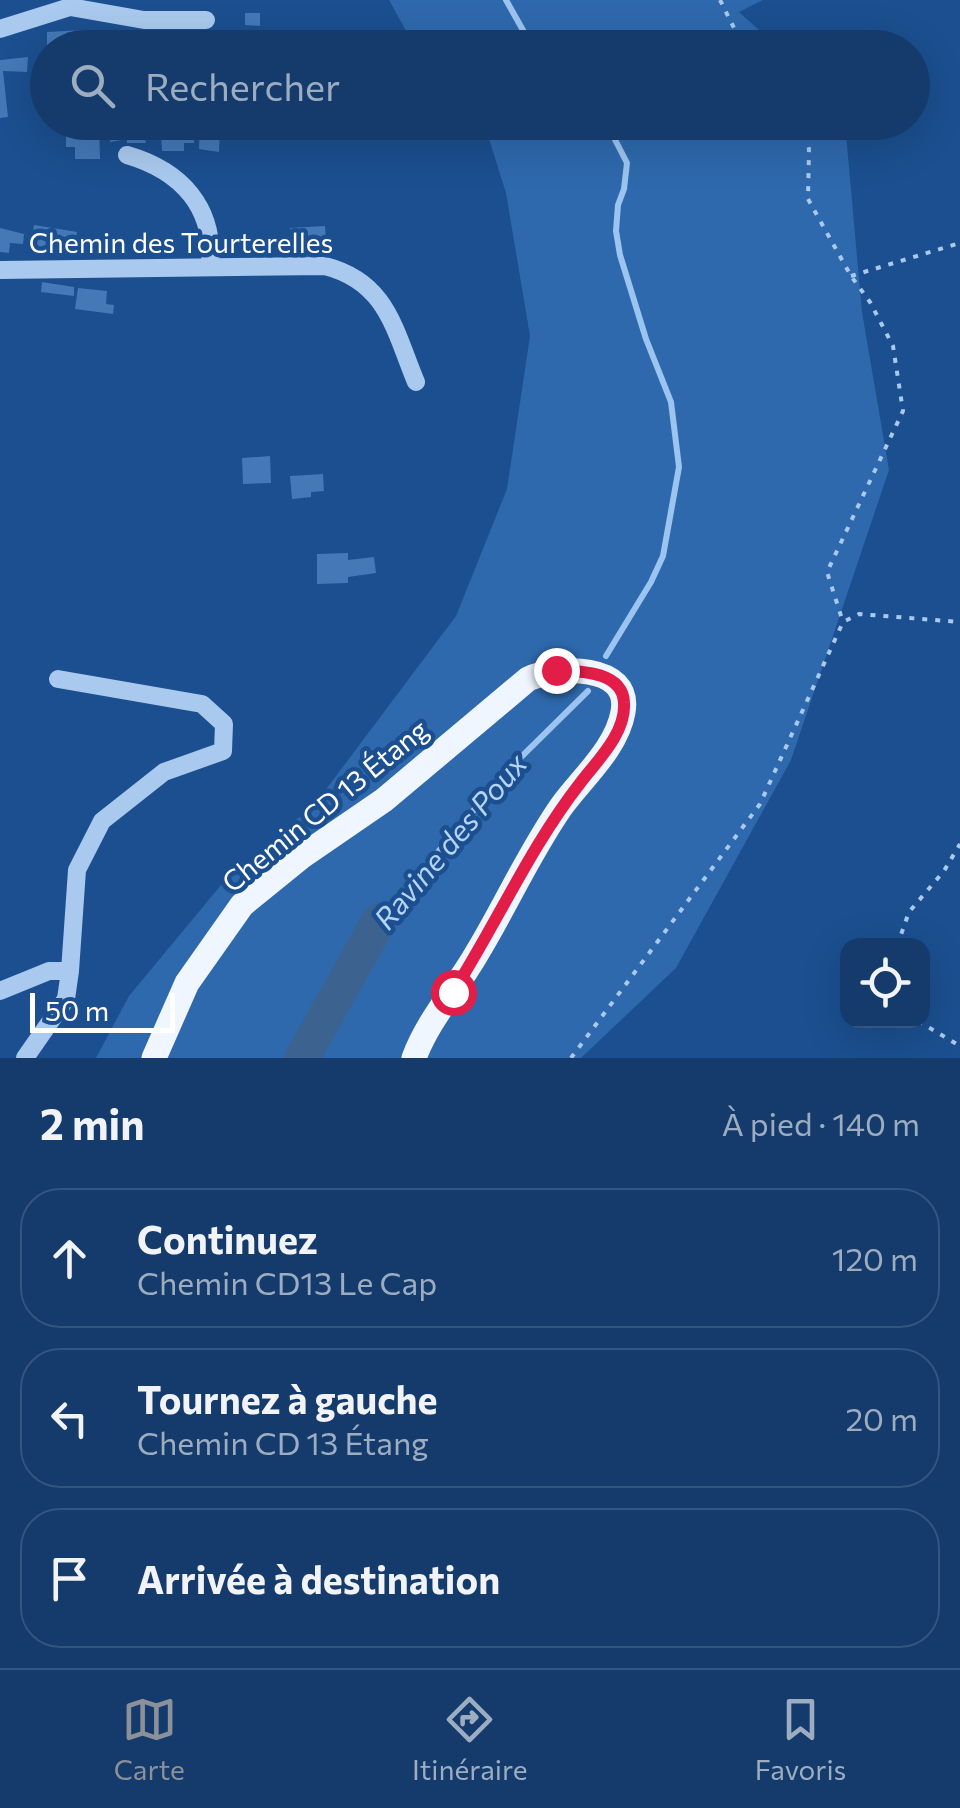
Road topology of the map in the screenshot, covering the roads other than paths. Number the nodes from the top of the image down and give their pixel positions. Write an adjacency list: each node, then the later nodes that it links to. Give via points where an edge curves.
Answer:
1 (206, 20): 2 (street, via 144,20 70,7)
2 (0, 29)
3 (127, 155): 4 (street, via 164,170 199,206 212,244)
4 (210, 266): 5 (street, Chemin des Tourterelles); 6 (street, Chemin des Tourterelles, via 348,272 387,308)
5 (0, 270)
6 (416, 382)
7 (58, 680): 8 (street, via 202,704 224,724 222,751 164,772 102,822 78,870)
8 (70, 972): 9 (street, via 49,971); 10 (street, via 66,999)
9 (0, 991)
10 (25, 1058)
11 (154, 1058): 12 (main road, Chemin CD 13 Étang, via 187,983 242,905 384,800 528,679 556,670 592,672 618,686 624,700 619,726 536,846)
12 (414, 1058)

